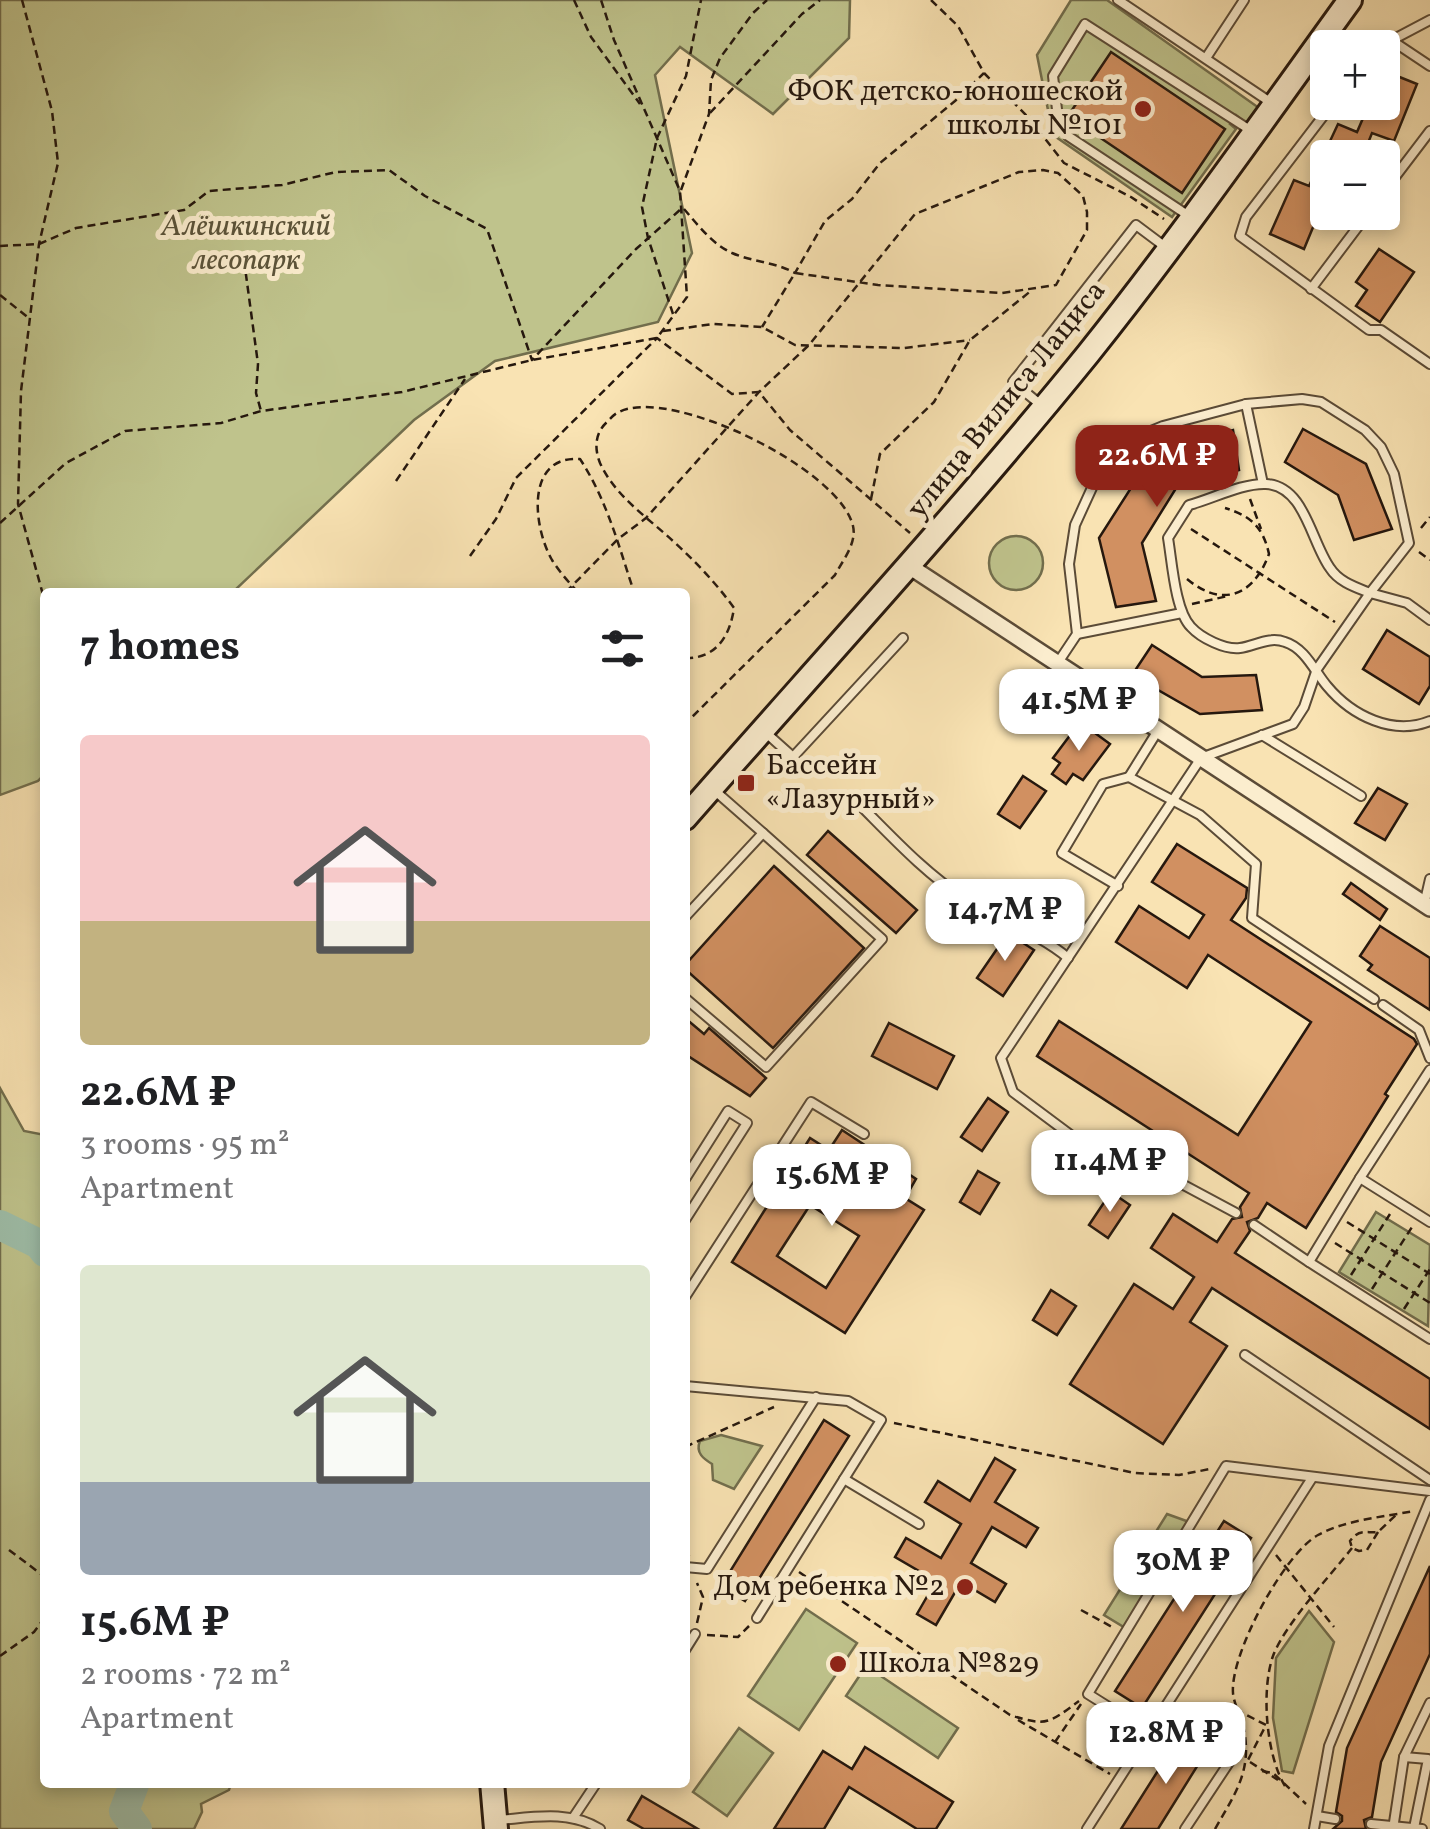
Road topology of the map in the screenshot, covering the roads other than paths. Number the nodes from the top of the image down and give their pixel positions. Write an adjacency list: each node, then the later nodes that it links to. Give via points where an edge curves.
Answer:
1 (1118, 0): 7 (lane)
2 (1244, 0): 7 (lane)
3 (1350, 0): 9 (street, улица Вилиса Лациса)
4 (1430, 20): 5 (lane)
5 (1400, 35)
6 (1400, 46): 8 (lane)
7 (1206, 58): 9 (lane)
8 (1430, 66)
9 (1274, 105): 12 (street, улица Вилиса Лациса)
10 (1320, 120): 17 (lane, via 1240,236)
11 (1430, 132): 13 (lane)
12 (1254, 133): 14 (street, улица Вилиса Лациса); 14 (lane, via 1085,24 1053,76 1059,126)
13 (1400, 171)
14 (1192, 218): 16 (street, улица Вилиса Лациса)
15 (1355, 230): 17 (lane)
16 (1168, 249): 20 (street, улица Вилиса Лациса); 20 (lane, via 1136,225 1124,240 1013,382)
17 (1311, 289): 18 (lane)
18 (1430, 364)
19 (1246, 404): 21 (lane); 23 (lane, via 1321,402 1381,447 1394,474 1409,544); 26 (lane, via 1134,438 1096,479 1076,525 1069,564)
20 (1043, 406): 22 (street, улица Вилиса Лациса)
21 (1263, 484): 23 (lane, via 1284,487 1328,567); 24 (lane, via 1189,506 1177,520 1168,538)
22 (908, 566): 28 (street); 31 (street, улица Вилиса Лациса)
23 (1370, 593): 25 (lane, via 1407,603); 29 (lane)
24 (1181, 610): 26 (lane); 29 (lane, via 1190,627 1228,648 1286,642)
25 (1430, 620)
26 (1077, 634): 28 (lane)
27 (904, 638): 31 (lane, via 793,758)
28 (1057, 664): 32 (street)
29 (1316, 669): 30 (lane, via 1328,687 1376,722 1399,728); 33 (lane, via 1293,724)
30 (1430, 721)
31 (762, 730): 36 (street, улица Вилиса Лациса)
32 (1157, 732): 34 (street); 35 (lane)
33 (1262, 735): 34 (lane); 37 (lane)
34 (1201, 758): 38 (lane); 44 (street)
35 (1129, 777): 38 (lane); 43 (lane, via 1103,784 1062,853)
36 (711, 788): 40 (street, улица Вилиса Лациса); 41 (lane)
37 (1360, 796)
38 (1172, 801): 43 (lane); 47 (lane, via 1200,815 1256,864 1252,918)
39 (860, 804): 46 (lane, via 927,872)
40 (690, 812)
41 (763, 833): 45 (lane); 48 (lane, via 882,939 766,1067)
42 (1430, 879): 44 (lane)
43 (1118, 886): 46 (lane)
44 (1427, 906)
45 (690, 912)
46 (1068, 958): 56 (lane, via 1001,1058 1013,1092 1139,1186 1180,1183)
47 (1374, 999)
48 (690, 1002)
49 (1384, 1005): 50 (lane, via 1419,1030)
50 (1430, 1058)
51 (1430, 1070): 54 (lane)
52 (864, 1134): 60 (lane, via 811,1102)
53 (690, 1171): 55 (lane, via 728,1111 748,1123)
54 (1360, 1178): 57 (lane); 59 (lane)
55 (690, 1212)
56 (1236, 1213)
57 (1430, 1222)
58 (1254, 1224): 59 (lane)
59 (1309, 1262): 61 (lane)
60 (690, 1290)
61 (1430, 1339)
62 (1245, 1355): 67 (lane)
63 (690, 1386): 64 (lane)
64 (816, 1397): 66 (lane, via 848,1401 881,1420); 71 (lane, via 707,1569)
65 (1312, 1478): 68 (lane); 76 (lane); 76 (lane, via 1226,1466 1088,1694)
66 (844, 1479): 70 (lane); 72 (lane)
67 (1430, 1480)
68 (1430, 1491)
69 (1428, 1504): 81 (lane, via 1329,1746)
70 (919, 1524)
71 (690, 1566)
72 (757, 1618)
73 (695, 1634): 74 (lane)
74 (690, 1642)
75 (1430, 1703): 77 (lane)
76 (1153, 1727): 89 (lane)
77 (1404, 1757): 86 (lane); 87 (lane, via 1428,1760)
78 (1232, 1758): 90 (lane)
79 (493, 1788): 85 (street)
80 (592, 1788): 82 (lane)
81 (1317, 1816): 83 (lane); 91 (lane)
82 (573, 1818): 85 (lane); 88 (lane)
83 (1334, 1819)
84 (1371, 1824): 86 (lane)
85 (496, 1825)
86 (1394, 1827): 87 (lane)
87 (1414, 1828): 92 (lane)
88 (600, 1829)
89 (1088, 1829)
90 (1185, 1829)
91 (1314, 1829)
92 (1422, 1829)

